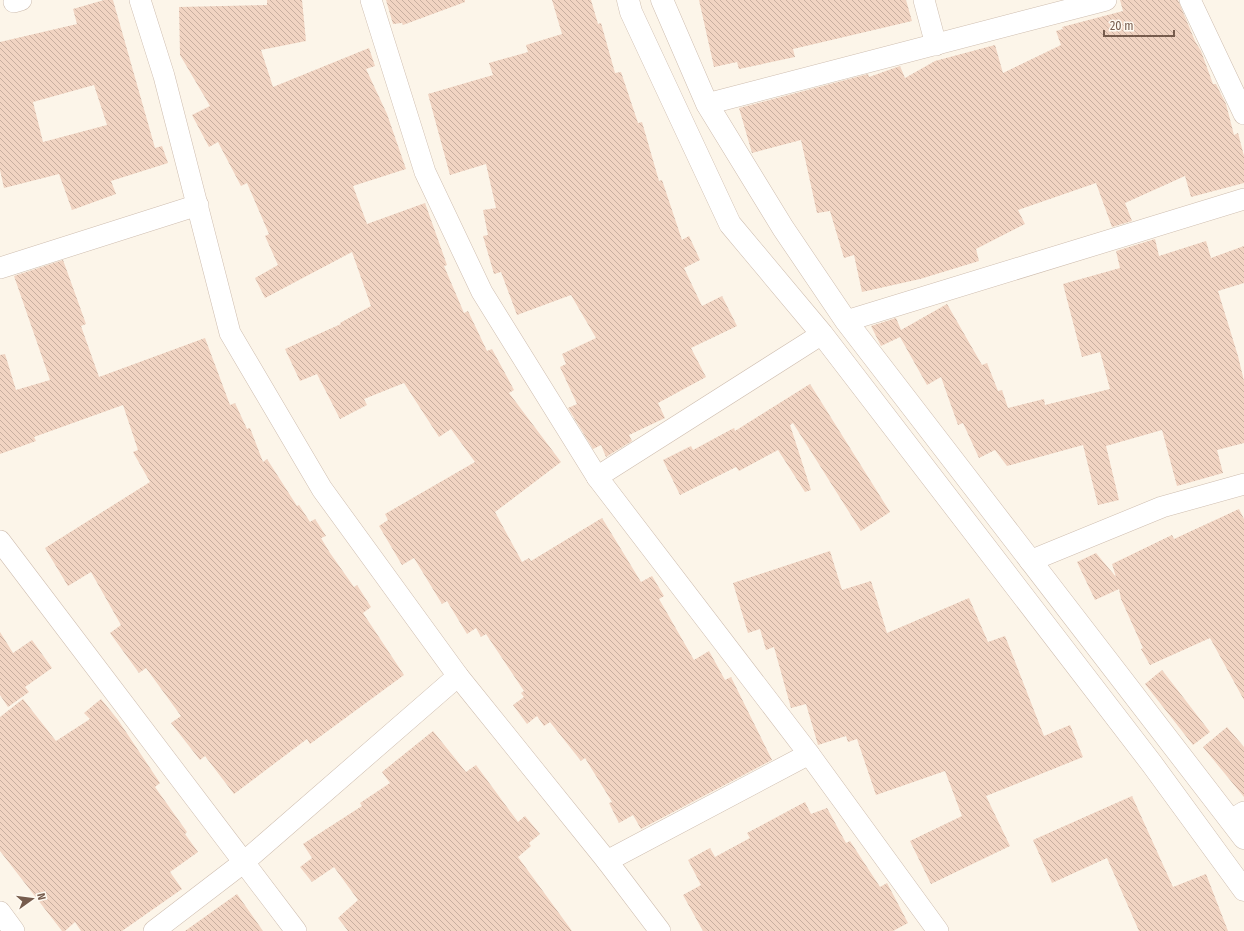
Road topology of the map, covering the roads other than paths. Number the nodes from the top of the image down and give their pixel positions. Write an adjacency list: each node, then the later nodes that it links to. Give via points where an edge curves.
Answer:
1 (140, 0): 12 (street, via 164,76)
2 (371, 0): 16 (street, via 428,179 482,292)
3 (628, 0): 15 (street, via 631,12 730,224)
4 (662, 0): 9 (street)
5 (924, 0): 8 (street)
6 (1106, 0): 8 (street)
7 (1190, 0): 10 (street)
8 (936, 46): 9 (street)
9 (707, 104): 14 (street, via 783,228)
10 (1244, 114)
11 (1244, 199): 14 (street)
12 (198, 205): 13 (street); 20 (street, via 230,333 322,489)
13 (0, 268)
14 (846, 321): 19 (street)
15 (822, 334): 16 (street); 26 (street, via 1152,764)
16 (596, 477): 21 (street)
17 (1244, 484): 19 (street, via 1162,507)
18 (0, 541): 25 (street)
19 (1030, 562): 22 (street)
20 (458, 676): 24 (street); 25 (street)
21 (810, 754): 24 (street); 32 (street)
22 (1237, 816): 23 (street)
23 (1244, 838)
24 (607, 861): 31 (street)
25 (244, 862): 29 (street); 30 (street)
26 (1244, 890)
27 (0, 912): 28 (street)
28 (14, 931)
29 (154, 931)
30 (296, 931)
31 (660, 931)
32 (938, 931)

